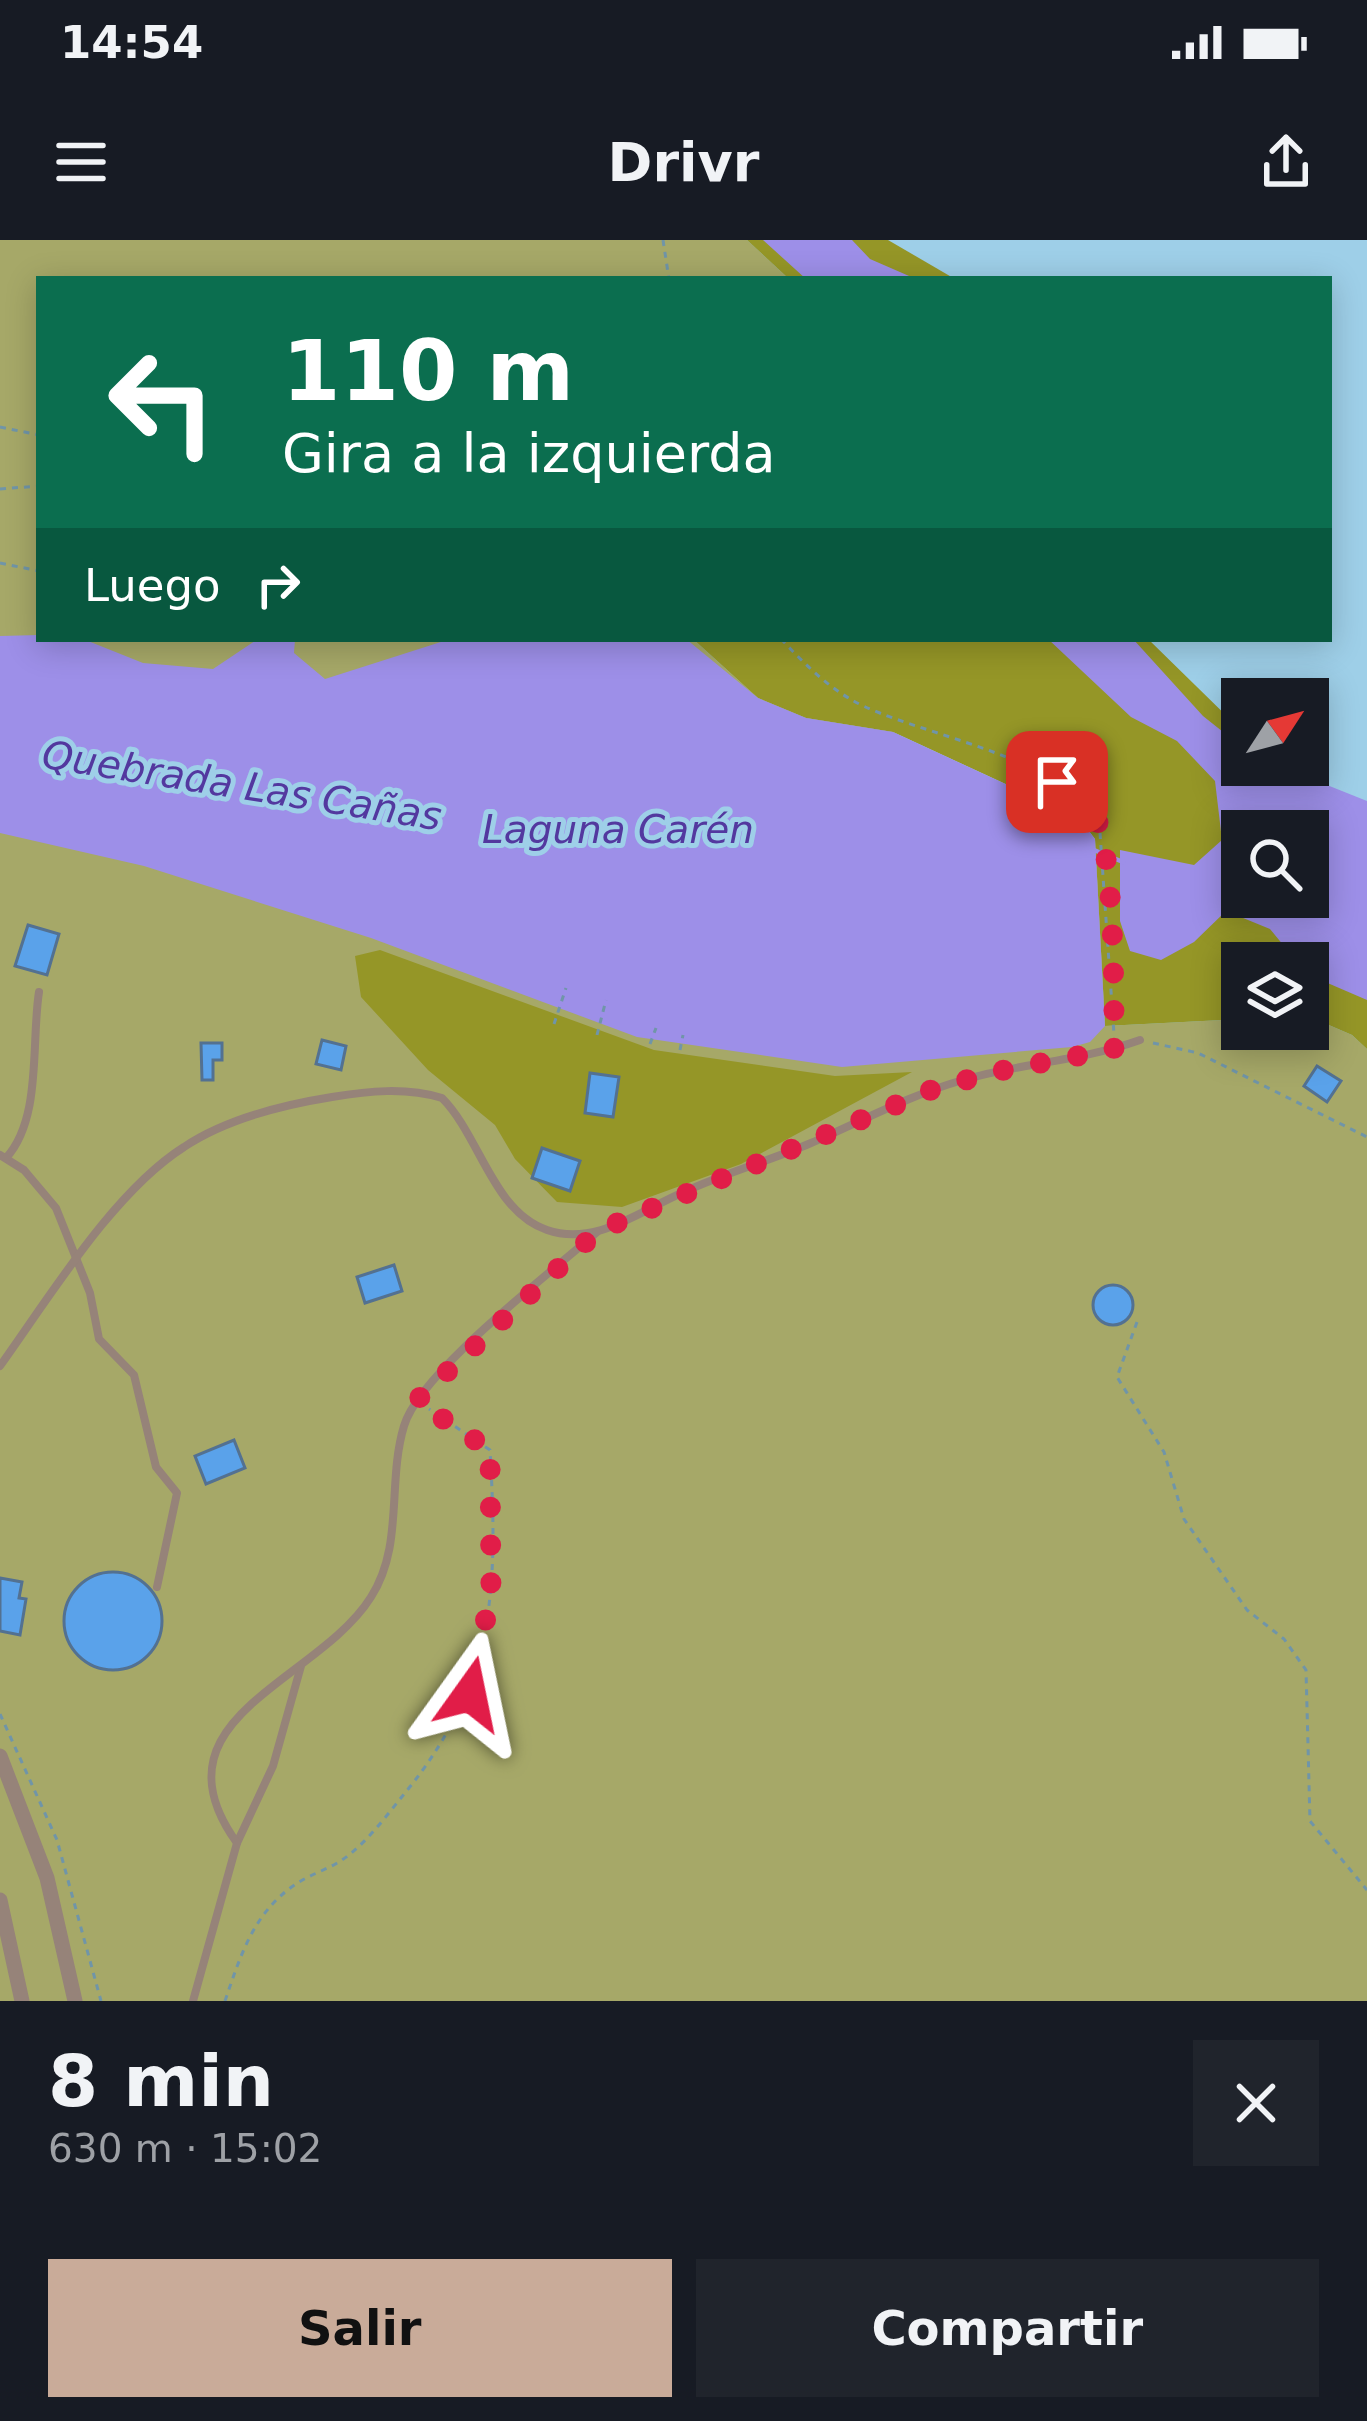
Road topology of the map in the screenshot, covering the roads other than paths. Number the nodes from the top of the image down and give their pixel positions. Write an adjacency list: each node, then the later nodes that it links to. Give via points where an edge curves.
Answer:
1 (39, 992): 3 (lane, via 27,1116)
2 (1140, 1040): 4 (lane, via 931,1090)
3 (3, 1157): 5 (lane, via 56,1208)
4 (598, 1231): 5 (lane, via 560,1233 526,1219 442,1098 377,1092 316,1100 181,1148); 8 (lane, via 416,1401 398,1450 390,1551 371,1597)
5 (76, 1264): 6 (lane); 7 (lane, via 99,1339 134,1375 156,1467 177,1492)
6 (0, 1366)
7 (157, 1587)
8 (302, 1664): 10 (lane, via 273,1766); 10 (lane, via 264,1691 221,1742 206,1782)
9 (0, 1756): 13 (street, via 47,1878)
10 (237, 1843): 14 (lane)
11 (0, 1900): 12 (street)
12 (22, 2001)
13 (75, 2001)
14 (193, 2001)

